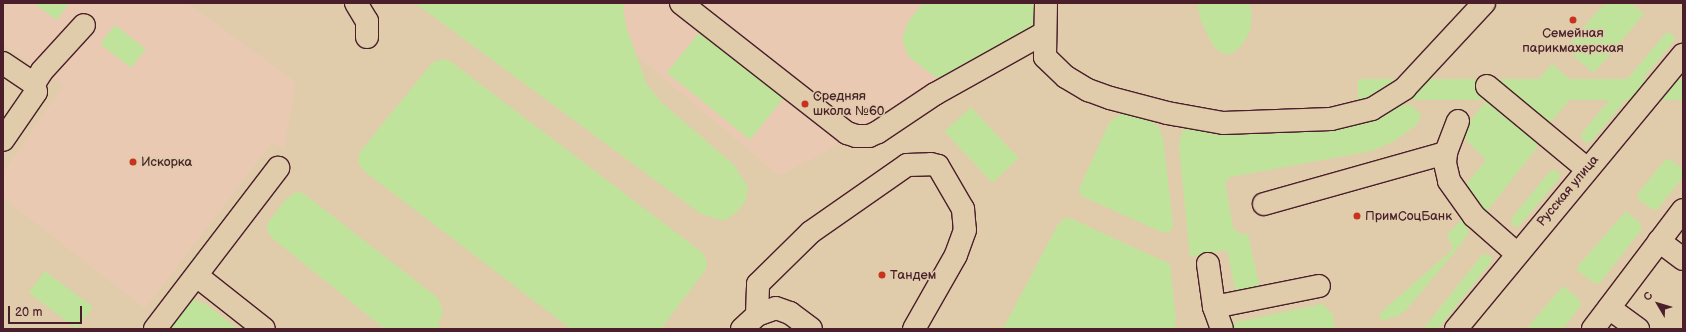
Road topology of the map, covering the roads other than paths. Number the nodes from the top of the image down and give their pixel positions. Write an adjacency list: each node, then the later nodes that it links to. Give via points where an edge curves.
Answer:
1 (356, 3): 7 (main road, via 367,21)
2 (681, 3): 6 (main road, via 845,131 856,136 869,136 878,132 936,94)
3 (1046, 3): 6 (main road)
4 (1484, 3): 6 (main road, via 1396,96 1372,109 1331,119 1223,123 1167,113 1110,98 1088,90 1052,65 1045,57)
5 (84, 25): 10 (main road, via 42,71)
6 (1044, 32)
7 (367, 37)
8 (1683, 55): 16 (main road, Русская улица)
9 (3, 63): 10 (main road)
10 (34, 84): 13 (main road, via 36,92)
11 (1487, 86): 16 (main road)
12 (1458, 121): 14 (main road)
13 (3, 140)
14 (1446, 153): 17 (main road); 20 (main road, via 1444,164 1449,181 1462,202)
15 (278, 168): 23 (main road)
16 (1587, 169): 20 (main road, Русская улица)
17 (1264, 204)
18 (1683, 210): 19 (main road)
19 (1659, 241): 21 (main road); 26 (main road)
20 (1516, 253): 33 (main road, Русская улица)
21 (1683, 259)
22 (1208, 264): 25 (main road)
23 (197, 276): 28 (main road); 29 (main road)
24 (1319, 286): 25 (main road)
25 (1214, 307): 32 (main road)
26 (1609, 308): 34 (main road); 35 (main road)
27 (749, 322): 30 (main road, via 776,308 790,313); 31 (main road, via 758,284 811,232 907,165 932,164 938,166 963,210 965,230 956,255)
28 (155, 329)
29 (264, 329)
30 (811, 329)
31 (914, 329)
32 (1222, 329)
33 (1456, 329)
34 (1593, 329)
35 (1638, 329)

